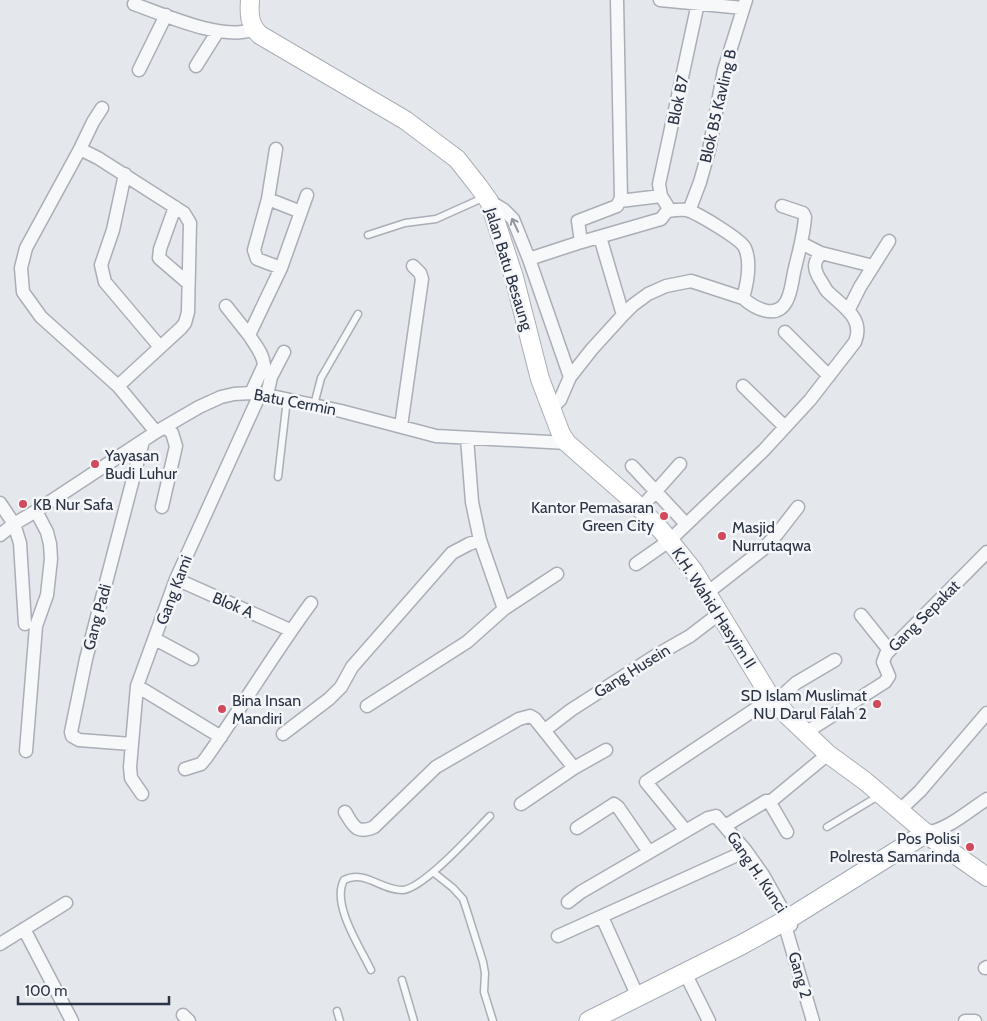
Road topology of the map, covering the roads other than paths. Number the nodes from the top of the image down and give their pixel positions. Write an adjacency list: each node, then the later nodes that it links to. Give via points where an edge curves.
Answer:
1 (250, 0): 8 (street, via 250,20)
2 (617, 0): 20 (street)
3 (660, 0): 4 (street)
4 (698, 3): 6 (street); 17 (street, Blok B7, via 659,184)
5 (134, 4): 7 (street)
6 (744, 4): 24 (street, Blok B5 Kavling B, via 724,70 709,150)
7 (166, 15): 9 (street); 11 (street)
8 (254, 29): 9 (street); 19 (street, Jalan Batu Besaung, via 405,120 457,159)
9 (218, 31): 10 (street)
10 (196, 66)
11 (139, 70)
12 (102, 108): 13 (street)
13 (80, 149): 15 (street); 48 (street, via 26,248 21,268 23,292 41,316)
14 (276, 149): 18 (street)
15 (125, 174): 22 (street); 44 (street, via 101,273)
16 (307, 195): 25 (street)
17 (661, 196): 20 (street); 23 (street)
18 (268, 199): 25 (street); 35 (street, via 254,255)
19 (487, 199): 26 (lane, via 436,219 404,223); 32 (street, one-way to 19, via 513,219); 53 (street, Jalan Batu Besaung, via 514,277 540,380)
20 (620, 201): 29 (street, via 617,206 578,221)
21 (782, 206): 30 (street, via 805,215)
22 (175, 207): 36 (street, via 184,213 190,224); 36 (street, via 159,258)
23 (667, 211): 24 (street); 27 (street, via 661,219)
24 (689, 211): 37 (street, via 743,244 747,255 747,276)
25 (301, 212): 35 (street)
26 (368, 235)
27 (600, 237): 29 (street); 41 (street)
28 (889, 241): 34 (street)
29 (581, 242): 32 (street)
30 (801, 243): 31 (street); 37 (street, via 789,295 780,309 767,311)
31 (821, 253): 34 (street); 39 (street, via 814,269 825,289)
32 (529, 259): 47 (street)
33 (413, 266): 54 (street, via 422,279)
34 (873, 266): 39 (street)
35 (281, 268): 43 (street)
36 (188, 283): 44 (street, via 185,323)
37 (743, 298): 41 (street, via 704,284 683,281 648,294)
38 (226, 306): 43 (street)
39 (848, 311): 46 (street, via 856,320 858,337)
40 (358, 314): 52 (lane, via 321,378)
41 (623, 315): 47 (street)
42 (785, 332): 46 (street)
43 (249, 335): 50 (street, via 264,362)
44 (160, 347): 48 (street)
45 (284, 352): 50 (street)
46 (828, 376): 55 (street)
47 (570, 377): 53 (street, via 560,400)
48 (118, 386): 56 (street)
49 (743, 386): 55 (street)
50 (259, 394): 51 (street, Batu Cermin); 56 (street, Batu Cermin, via 221,397); 77 (street, Gang Kami)
51 (287, 399): 52 (street, Batu Cermin); 62 (lane)
52 (314, 405): 54 (street, Batu Cermin)
53 (551, 410): 59 (street, Jalan Batu Besaung)
54 (401, 426): 57 (street, Batu Cermin, via 436,436)
55 (784, 427): 70 (street)
56 (161, 429): 58 (street, Batu Cermin); 66 (street, via 172,433 176,446)
57 (467, 438): 59 (street, Batu Cermin); 72 (street, via 472,502)
58 (142, 441): 68 (street, Batu Cermin); 97 (street, Gang Padi, via 86,658 71,732 78,740)
59 (567, 443): 67 (street, K.H. Wahid Hasyim II)
60 (680, 464): 63 (street)
61 (632, 466): 63 (street)
62 (278, 477)
63 (655, 491): 67 (street); 70 (street)
64 (0, 503): 69 (street)
65 (798, 506): 78 (street, via 762,550)
66 (162, 507)
67 (640, 509): 73 (street, K.H. Wahid Hasyim II)
68 (36, 511): 69 (street, Batu Cermin); 99 (street, via 47,532 50,559 47,595 36,626)
69 (14, 524): 71 (street, Batu Cermin); 83 (street, via 22,551)
70 (686, 524): 73 (street)
71 (0, 535)
72 (480, 540): 80 (street); 95 (street, via 452,553 352,667 341,687)
73 (669, 541): 75 (street); 78 (street, K.H. Wahid Hasyim II)
74 (987, 552): 86 (street, Gang Sepakat)
75 (636, 564)
76 (556, 574): 80 (street)
77 (176, 579): 84 (street, Blok A); 85 (street, Gang Kami)
78 (707, 593): 81 (street, K.H. Wahid Hasyim II)
79 (311, 603): 84 (street)
80 (504, 609): 91 (street, via 467,642)
81 (720, 613): 90 (street, K.H. Wahid Hasyim II); 93 (street, Gang Husein)
82 (861, 615): 86 (street)
83 (25, 624)
84 (290, 630): 96 (street)
85 (155, 639): 87 (street); 89 (street, Gang Kami)
86 (889, 650): 94 (street, Gang Sepakat, via 883,659 889,673 885,682)
87 (192, 659)
88 (835, 660): 90 (street)
89 (137, 686): 96 (street); 97 (street, Gang Kami)
90 (773, 700): 94 (street, K.H. Wahid Hasyim II); 114 (street, via 646,782)
91 (367, 706)
92 (987, 713): 108 (street)
93 (545, 730): 101 (street); 109 (street, via 530,716 519,719 436,767 374,827 367,830 356,829)
94 (805, 733): 100 (street, K.H. Wahid Hasyim II)
95 (282, 734)
96 (220, 736): 102 (street, via 201,764)
97 (131, 744): 103 (street, Gang Kami, via 131,778)
98 (606, 750): 101 (street)
99 (26, 751)
100 (828, 754): 104 (street, K.H. Wahid Hasyim II); 106 (street)
101 (574, 768): 107 (street)
102 (185, 769)
103 (142, 794)
104 (881, 794): 108 (street, K.H. Wahid Hasyim II); 112 (lane)
105 (987, 799): 116 (street)
106 (770, 802): 111 (street); 115 (street)
107 (522, 804)
108 (900, 810): 116 (street, K.H. Wahid Hasyim II)
109 (345, 812)
110 (490, 816): 119 (lane)
111 (723, 822): 114 (street, via 712,816); 117 (street, Gang H. Kunci)
112 (827, 827)
113 (577, 828): 118 (street, via 614,804)
114 (686, 831): 118 (street)
115 (787, 832)
116 (931, 834): 120 (street, K.H. Wahid Hasyim II); 124 (main road)
117 (746, 851): 123 (street); 124 (street, Gang H. Kunci, via 763,875)
118 (649, 852): 121 (street)
119 (433, 872): 128 (lane, via 404,890 362,877 344,880 340,892 341,905); 136 (lane, via 453,888 465,905 483,962 484,992)
120 (987, 878)
121 (568, 902)
122 (66, 903): 125 (street)
123 (602, 917): 126 (street); 131 (street)
124 (789, 925): 130 (main road); 131 (main road, via 741,945); 140 (street, Gang 2)
125 (24, 929): 127 (street); 133 (street)
126 (558, 936)
127 (0, 944)
128 (371, 970)
129 (402, 980): 135 (lane)
130 (689, 981): 138 (main road); 139 (street)
131 (638, 997): 137 (main road)
132 (338, 1011): 134 (lane)
133 (72, 1021)
134 (340, 1021)
135 (414, 1021)
136 (493, 1021)
137 (589, 1021)
138 (608, 1021)
139 (709, 1021)
140 (813, 1021)
141 (966, 1021): 142 (street)
142 (975, 1021)

